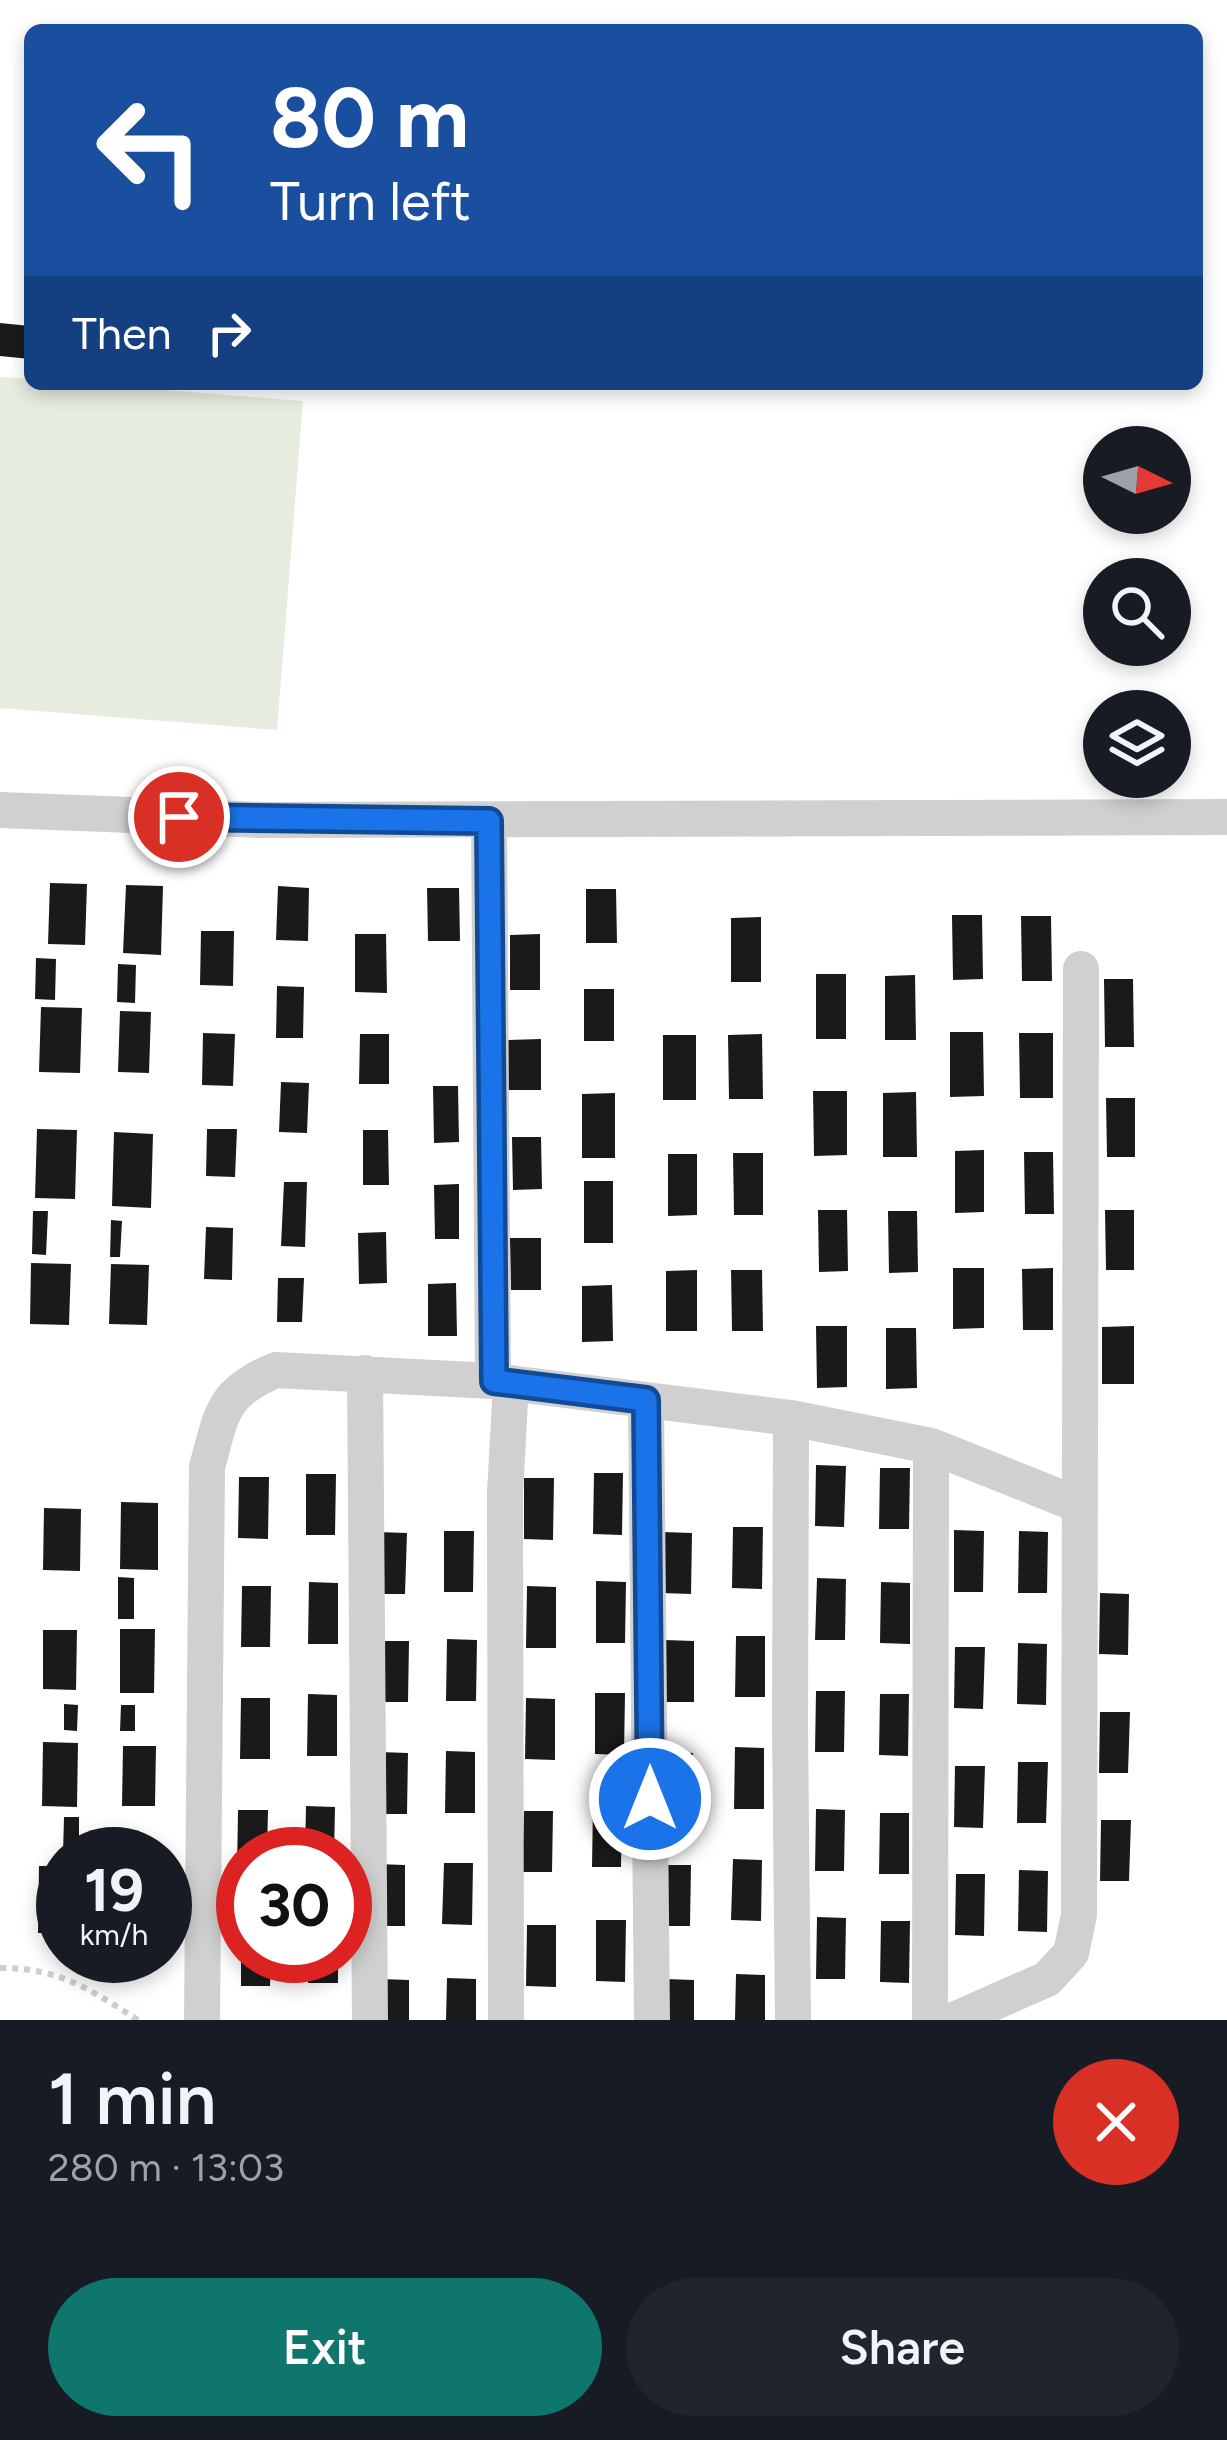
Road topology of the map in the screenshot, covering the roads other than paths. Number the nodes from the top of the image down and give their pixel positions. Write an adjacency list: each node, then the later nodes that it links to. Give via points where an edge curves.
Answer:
1 (0, 810): 3 (street)
2 (1227, 817): 3 (street)
3 (489, 821): 6 (street)
4 (1081, 969): 10 (street)
5 (365, 1373): 6 (street); 11 (street, via 277,1370 250,1381 232,1395 207,1467); 12 (street)
6 (502, 1382): 7 (street); 13 (street)
7 (646, 1400): 8 (street); 14 (street)
8 (791, 1418): 9 (street); 15 (street)
9 (931, 1446): 10 (street); 16 (street)
10 (1079, 1504): 17 (street, via 1079,1915 1071,1953 1047,1979)
11 (202, 2020)
12 (370, 2020)
13 (506, 2020)
14 (652, 2020)
15 (793, 2020)
16 (930, 2020)
17 (954, 2020)

